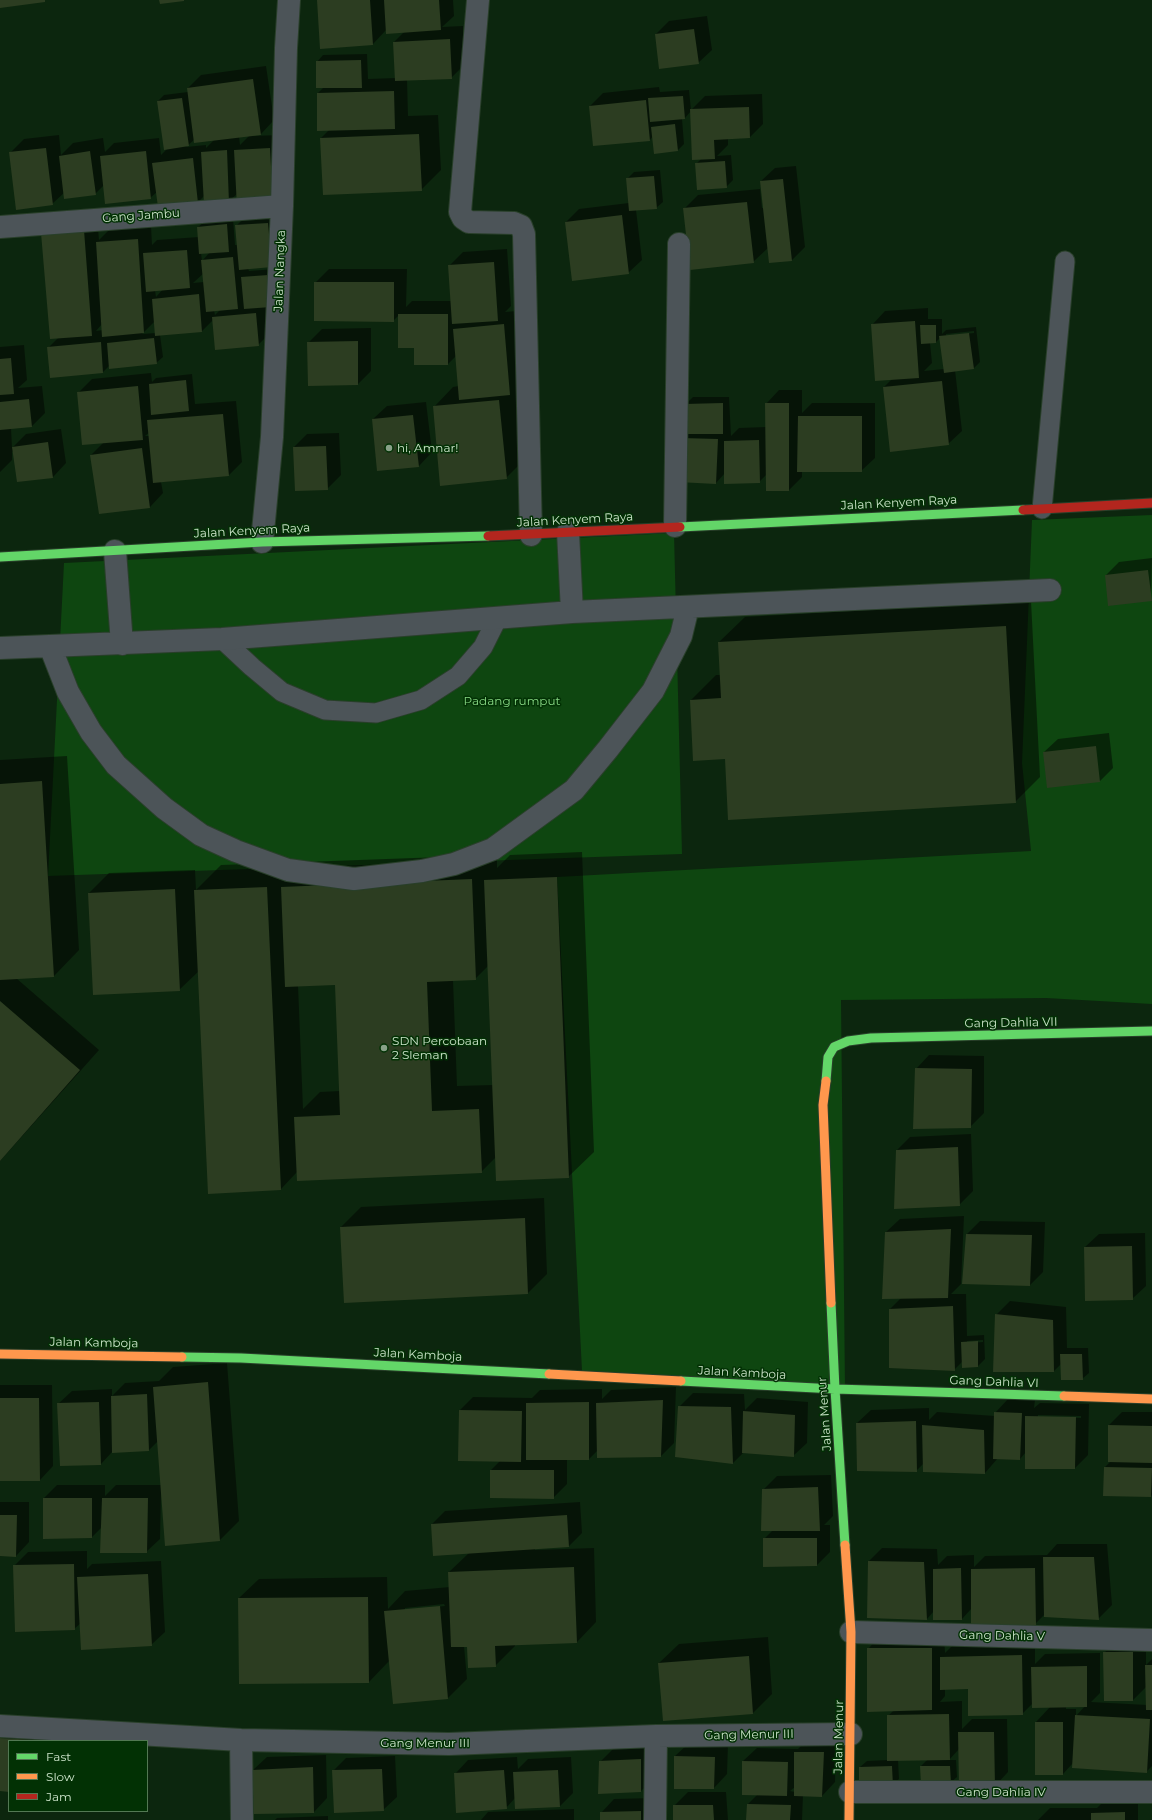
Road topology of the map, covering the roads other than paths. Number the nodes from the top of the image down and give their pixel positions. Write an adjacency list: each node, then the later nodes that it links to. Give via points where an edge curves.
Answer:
1 (289, 0): 3 (street, Jalan Nangka)
2 (478, 0): 11 (street, via 460,212 469,222 514,223 521,226 524,234)
3 (282, 206): 4 (street, Gang Jambu); 12 (street, Jalan Nangka, via 272,437)
4 (0, 227)
5 (679, 244): 9 (street)
6 (1065, 261): 8 (lane)
7 (1152, 503): 8 (street, Jalan Kenyem Raya)
8 (1042, 509): 9 (street, Jalan Kenyem Raya)
9 (675, 526): 10 (street, Jalan Kenyem Raya)
10 (568, 532): 11 (street, Jalan Kenyem Raya); 17 (street)
11 (531, 535): 12 (street, Jalan Kenyem Raya)
12 (262, 542): 13 (street, Jalan Kenyem Raya)
13 (115, 551): 14 (street, Jalan Kenyem Raya); 20 (street)
14 (0, 557)
15 (1050, 590): 16 (street)
16 (688, 607): 17 (street); 21 (street, via 681,636 653,691 574,790 492,849 448,866 354,879 288,870 236,851 201,835 164,808 116,765 91,732 68,692)
17 (572, 612): 18 (street)
18 (498, 618): 19 (street); 19 (lane, via 483,647 458,676 421,700 376,713 325,710 282,692)
19 (222, 639): 20 (street)
20 (122, 644): 21 (street)
21 (50, 646): 22 (street)
22 (0, 648)
23 (1152, 1031): 24 (street, Gang Dahlia VII)
24 (871, 1038): 26 (street, Jalan Menur, via 848,1041 834,1047 828,1057 826,1074 823,1106)
25 (0, 1354): 26 (street, Jalan Kamboja, via 241,1358)
26 (835, 1389): 27 (street, Gang Dahlia VI); 28 (street, Jalan Menur)
27 (1152, 1399)
28 (851, 1632): 29 (street, Gang Dahlia V); 31 (street, Jalan Menur)
29 (1152, 1640)
30 (0, 1726): 33 (street, Gang Menur III)
31 (851, 1734): 32 (street, Gang Menur III); 34 (street, Jalan Menur)
32 (656, 1736): 33 (street, Gang Menur III, via 449,1744); 37 (street)
33 (241, 1740): 36 (street)
34 (850, 1792): 35 (street, Gang Dahlia IV); 38 (street, Jalan Menur)
35 (1152, 1792)
36 (242, 1820)
37 (655, 1820)
38 (849, 1820)

